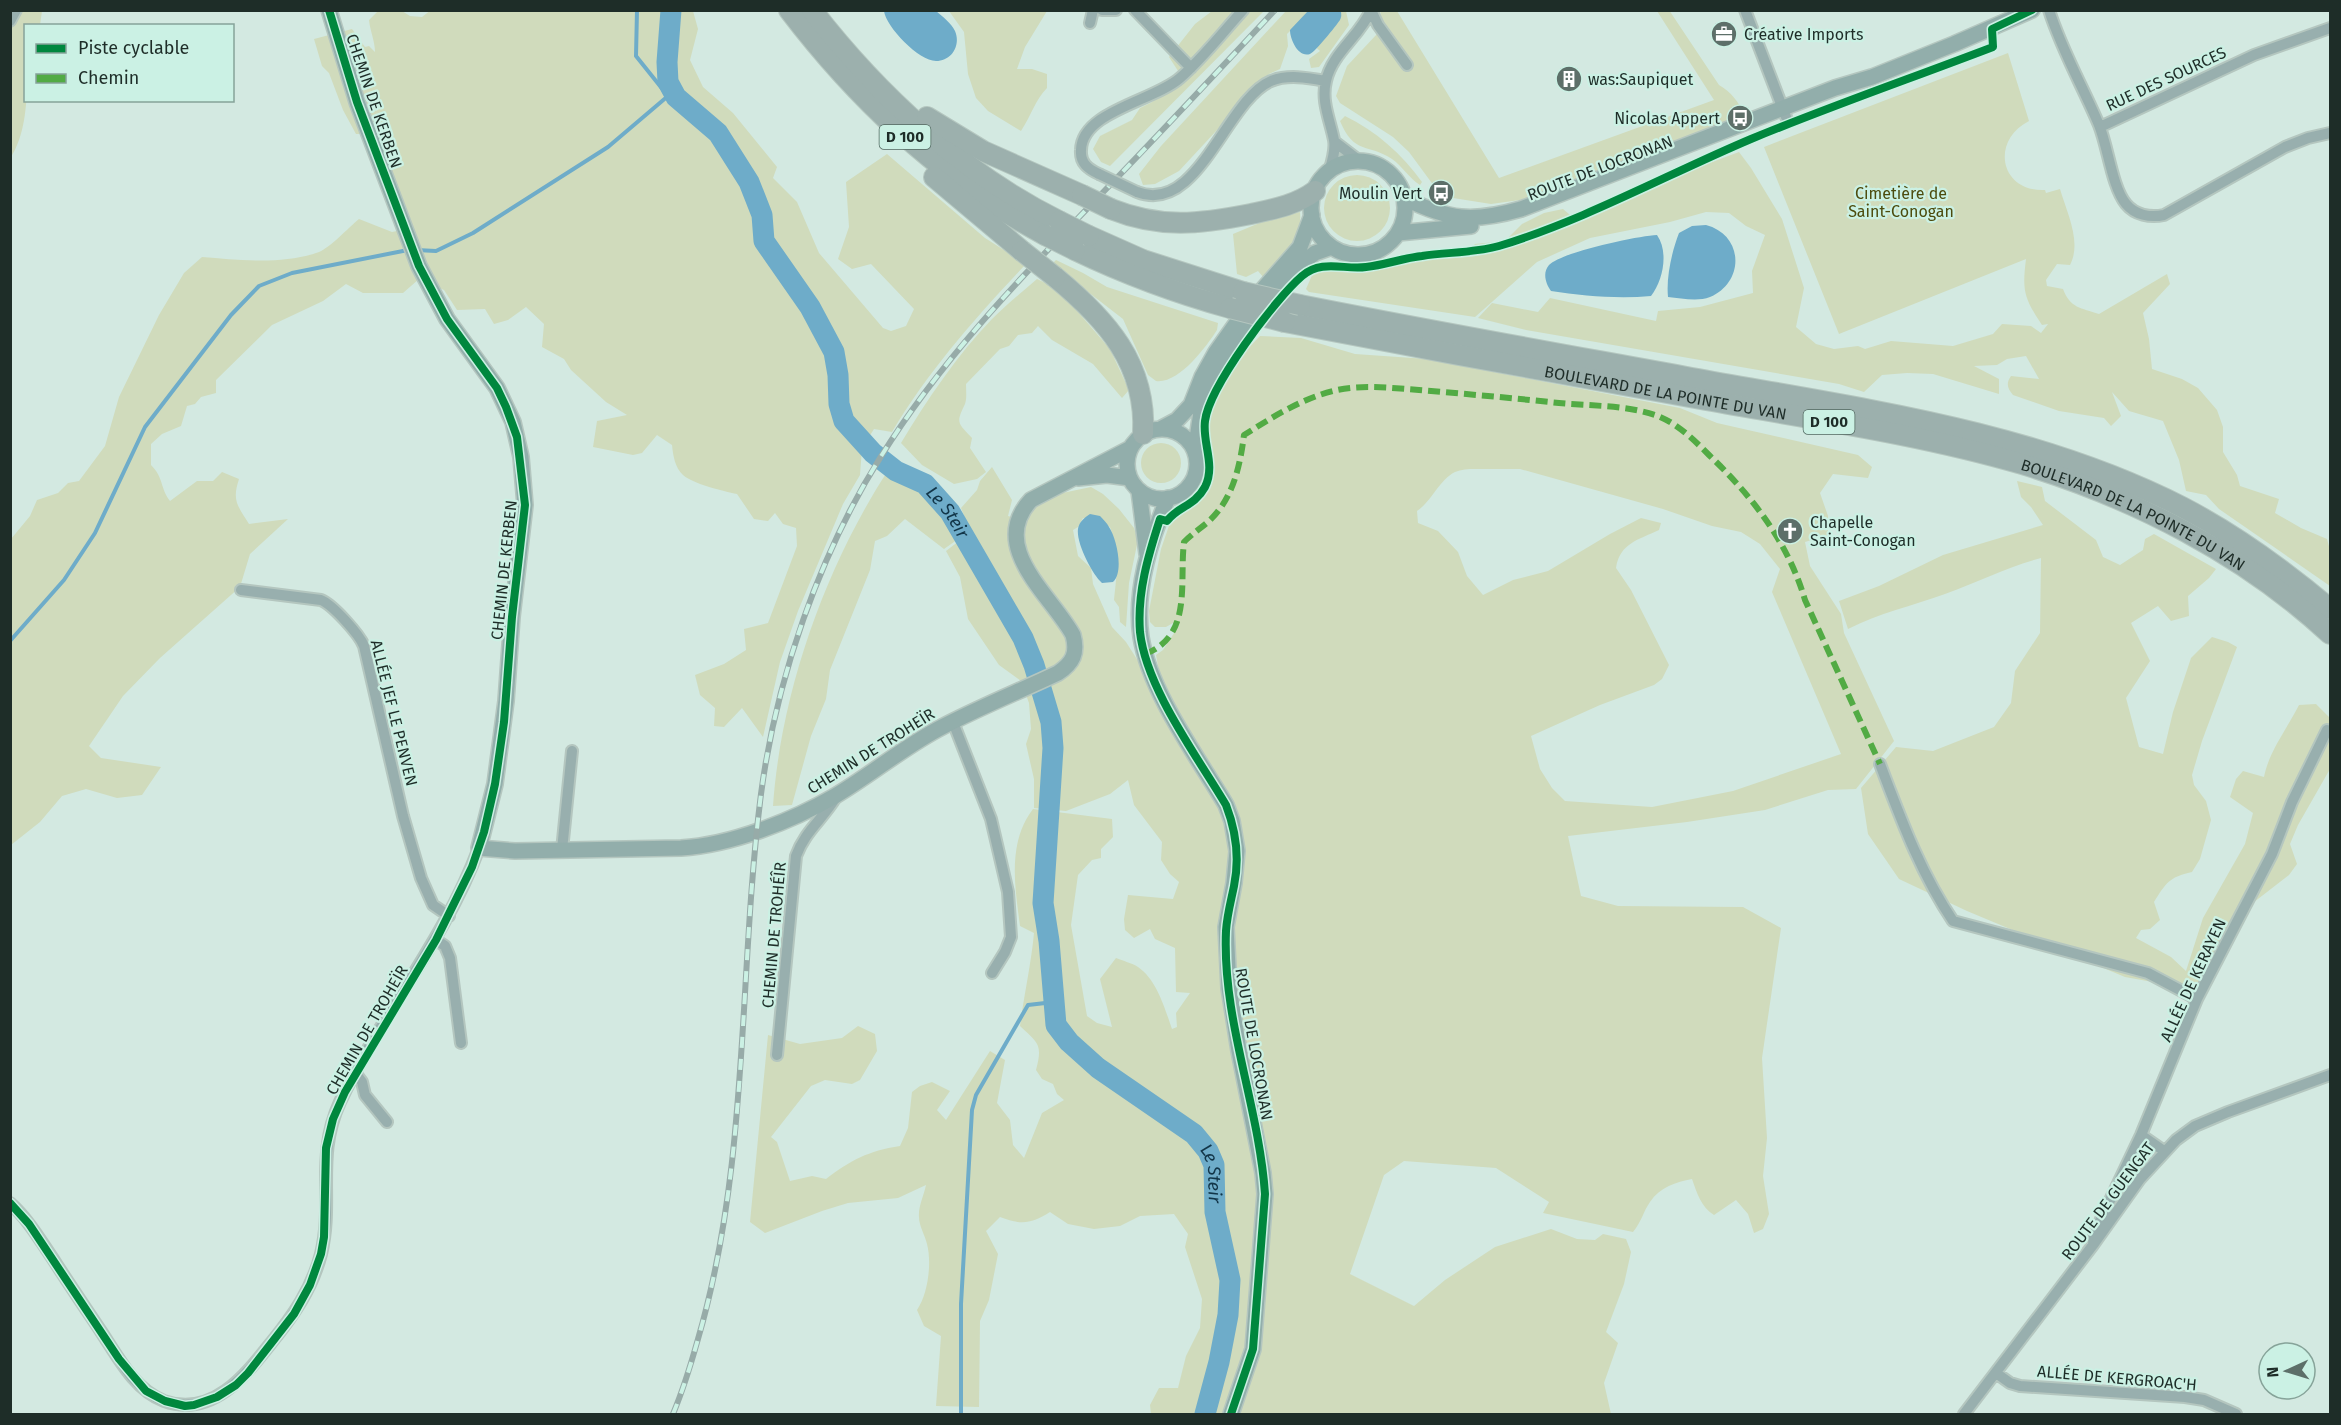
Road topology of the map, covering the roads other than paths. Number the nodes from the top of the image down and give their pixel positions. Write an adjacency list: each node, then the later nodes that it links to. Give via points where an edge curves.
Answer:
1 (15, 10): 14 (street)
2 (329, 10): 51 (street, CHEMIN DE KERBEN, via 357,102 419,266 447,319 497,388 513,422 521,457 525,505 506,701 495,784)
3 (789, 10): 17 (highway, D 100)
4 (812, 10): 18 (highway, D 100)
5 (1094, 10): 15 (street)
6 (1102, 10): 7 (street)
7 (1116, 10)
8 (1135, 10): 20 (street)
9 (1243, 10): 20 (street)
10 (1371, 10): 19 (street); 21 (street)
11 (1745, 10): 22 (street)
12 (2032, 10): 22 (street, ROUTE DE LOCRONAN, via 1960,42 1849,83)
13 (2049, 10): 23 (street, RUE DES SOURCES)
14 (10, 21)
15 (1090, 23)
16 (2331, 28): 23 (street, RUE DES SOURCES, via 2254,55)
17 (819, 50): 31 (highway, D 100, via 878,112 937,164 993,206); 35 (highway, D 100, bridge, via 933,176 1094,312 1122,350 1141,391)
18 (853, 60): 28 (highway, D 100, bridge, via 951,133 1142,220 1193,224 1281,207); 31 (highway, D 100, via 909,116)
19 (1407, 65)
20 (1191, 68): 21 (street, bridge, via 1166,89 1091,126 1083,136 1081,155 1086,167 1137,192 1161,194 1199,168 1236,116 1267,82 1288,78)
21 (1326, 81): 25 (street, via 1326,106)
22 (1785, 113): 29 (street, ROUTE DE LOCRONAN, via 1508,213 1459,218 1441,215); 32 (street, ROUTE DE LOCRONAN, via 1524,216 1485,225)
23 (2100, 127): 24 (street, via 2125,202 2138,213 2157,216 2186,204 2285,147)
24 (2331, 133)
25 (1335, 142): 26 (street); 27 (street)
26 (1361, 162): 27 (street); 29 (street, via 1390,174)
27 (1329, 172): 28 (street)
28 (1315, 191): 30 (street)
29 (1404, 198): 32 (street, via 1403,222)
30 (1312, 215): 33 (street, via 1322,238); 34 (street, via 1300,247 1250,304 1216,352 1191,405 1177,420)
31 (1052, 228): 44 (highway, BOULEVARD DE LA POINTE DU VAN / D 100, bridge, via 1089,236 1143,260 1243,292 1300,305 1878,413 2067,459 2184,508 2269,560); 45 (highway, BOULEVARD DE LA POINTE DU VAN / D 100, bridge, via 1074,250 1136,277 1184,295 1285,322 1858,428 2019,464 2093,488 2189,533 2240,563)
32 (1398, 233): 33 (street, via 1388,245 1369,254 1344,253)
33 (1332, 247): 37 (street, via 1300,263 1240,338 1203,407)
34 (1162, 428): 35 (street); 37 (street, via 1180,434)
35 (1143, 434): 36 (street)
36 (1130, 449): 38 (street); 39 (street, CHEMIN DE TROHEÏR)
37 (1195, 452): 41 (street, via 1193,480 1187,489)
38 (1130, 478): 39 (street, CHEMIN DE TROHEÏR, via 1099,476); 40 (street)
39 (1069, 480): 46 (street, CHEMIN DE TROHEÏR, via 1031,500 1019,515 1016,531 1017,546 1028,571 1074,635 1074,658 1058,673)
40 (1139, 491): 41 (street, via 1153,498); 42 (street, ROUTE DE LOCRONAN)
41 (1168, 498): 42 (street, ROUTE DE LOCRONAN)
42 (1147, 557): 67 (street, ROUTE DE LOCRONAN, via 1140,614 1145,654 1168,708 1226,805 1237,851 1226,927 1227,966 1265,1194 1252,1349)
43 (242, 590): 53 (street, ALLÉE JEF LE PENVEN, via 321,600 360,637 421,878 433,905)
44 (2331, 609)
45 (2331, 634)
46 (953, 722): 50 (street, CHEMIN DE TROHEÏR); 55 (street, CHEMIN DE TROHEÏR, via 991,819 1008,892 1011,937)
47 (2327, 730): 56 (street, ALLÉE DE KERAYEN, via 2272,854)
48 (572, 751): 52 (street)
49 (1880, 764): 56 (street, via 1918,860 1953,921 2148,973)
50 (837, 795): 52 (street, CHEMIN DE TROHEÏR, via 774,825 708,845); 58 (street, CHEMIN DE TROHÉÎR, via 828,812 804,836 796,856)
51 (479, 848): 52 (street, CHEMIN DE TROHEÏR); 53 (street, CHEMIN DE TROHEÏR)
52 (562, 850)
53 (449, 915): 54 (street, CHEMIN DE TROHEÏR)
54 (436, 940): 57 (street, via 445,946 450,958); 59 (street, CHEMIN DE TROHEÏR)
55 (992, 974)
56 (2197, 999): 62 (street, ALLÉE DE KERAYEN)
57 (461, 1043)
58 (777, 1055)
59 (356, 1074): 61 (street, CHEMIN DE TROHEÏR, via 365,1095); 64 (street, CHEMIN DE TROHEÏR, via 333,1119 326,1148 325,1226 321,1254 310,1285 294,1314 248,1373 236,1385 207,1401 185,1406 165,1401 135,1380 29,1224)
60 (2331, 1075): 63 (street, ROUTE DE GUENGAT, via 2206,1121)
61 (387, 1122)
62 (2141, 1135): 63 (street); 65 (street, ALLÉE DE KERAYEN, via 2094,1234)
63 (2164, 1151): 65 (street, ROUTE DE GUENGAT)
64 (10, 1203)
65 (2093, 1245): 66 (street, ROUTE DE GUENGAT)
66 (1996, 1373): 68 (street, ROUTE DE GUENGAT); 69 (street, ALLÉE DE KERGROAC'H, via 2020,1386 2184,1397)
67 (1231, 1414)
68 (1964, 1414)
69 (2236, 1414)

